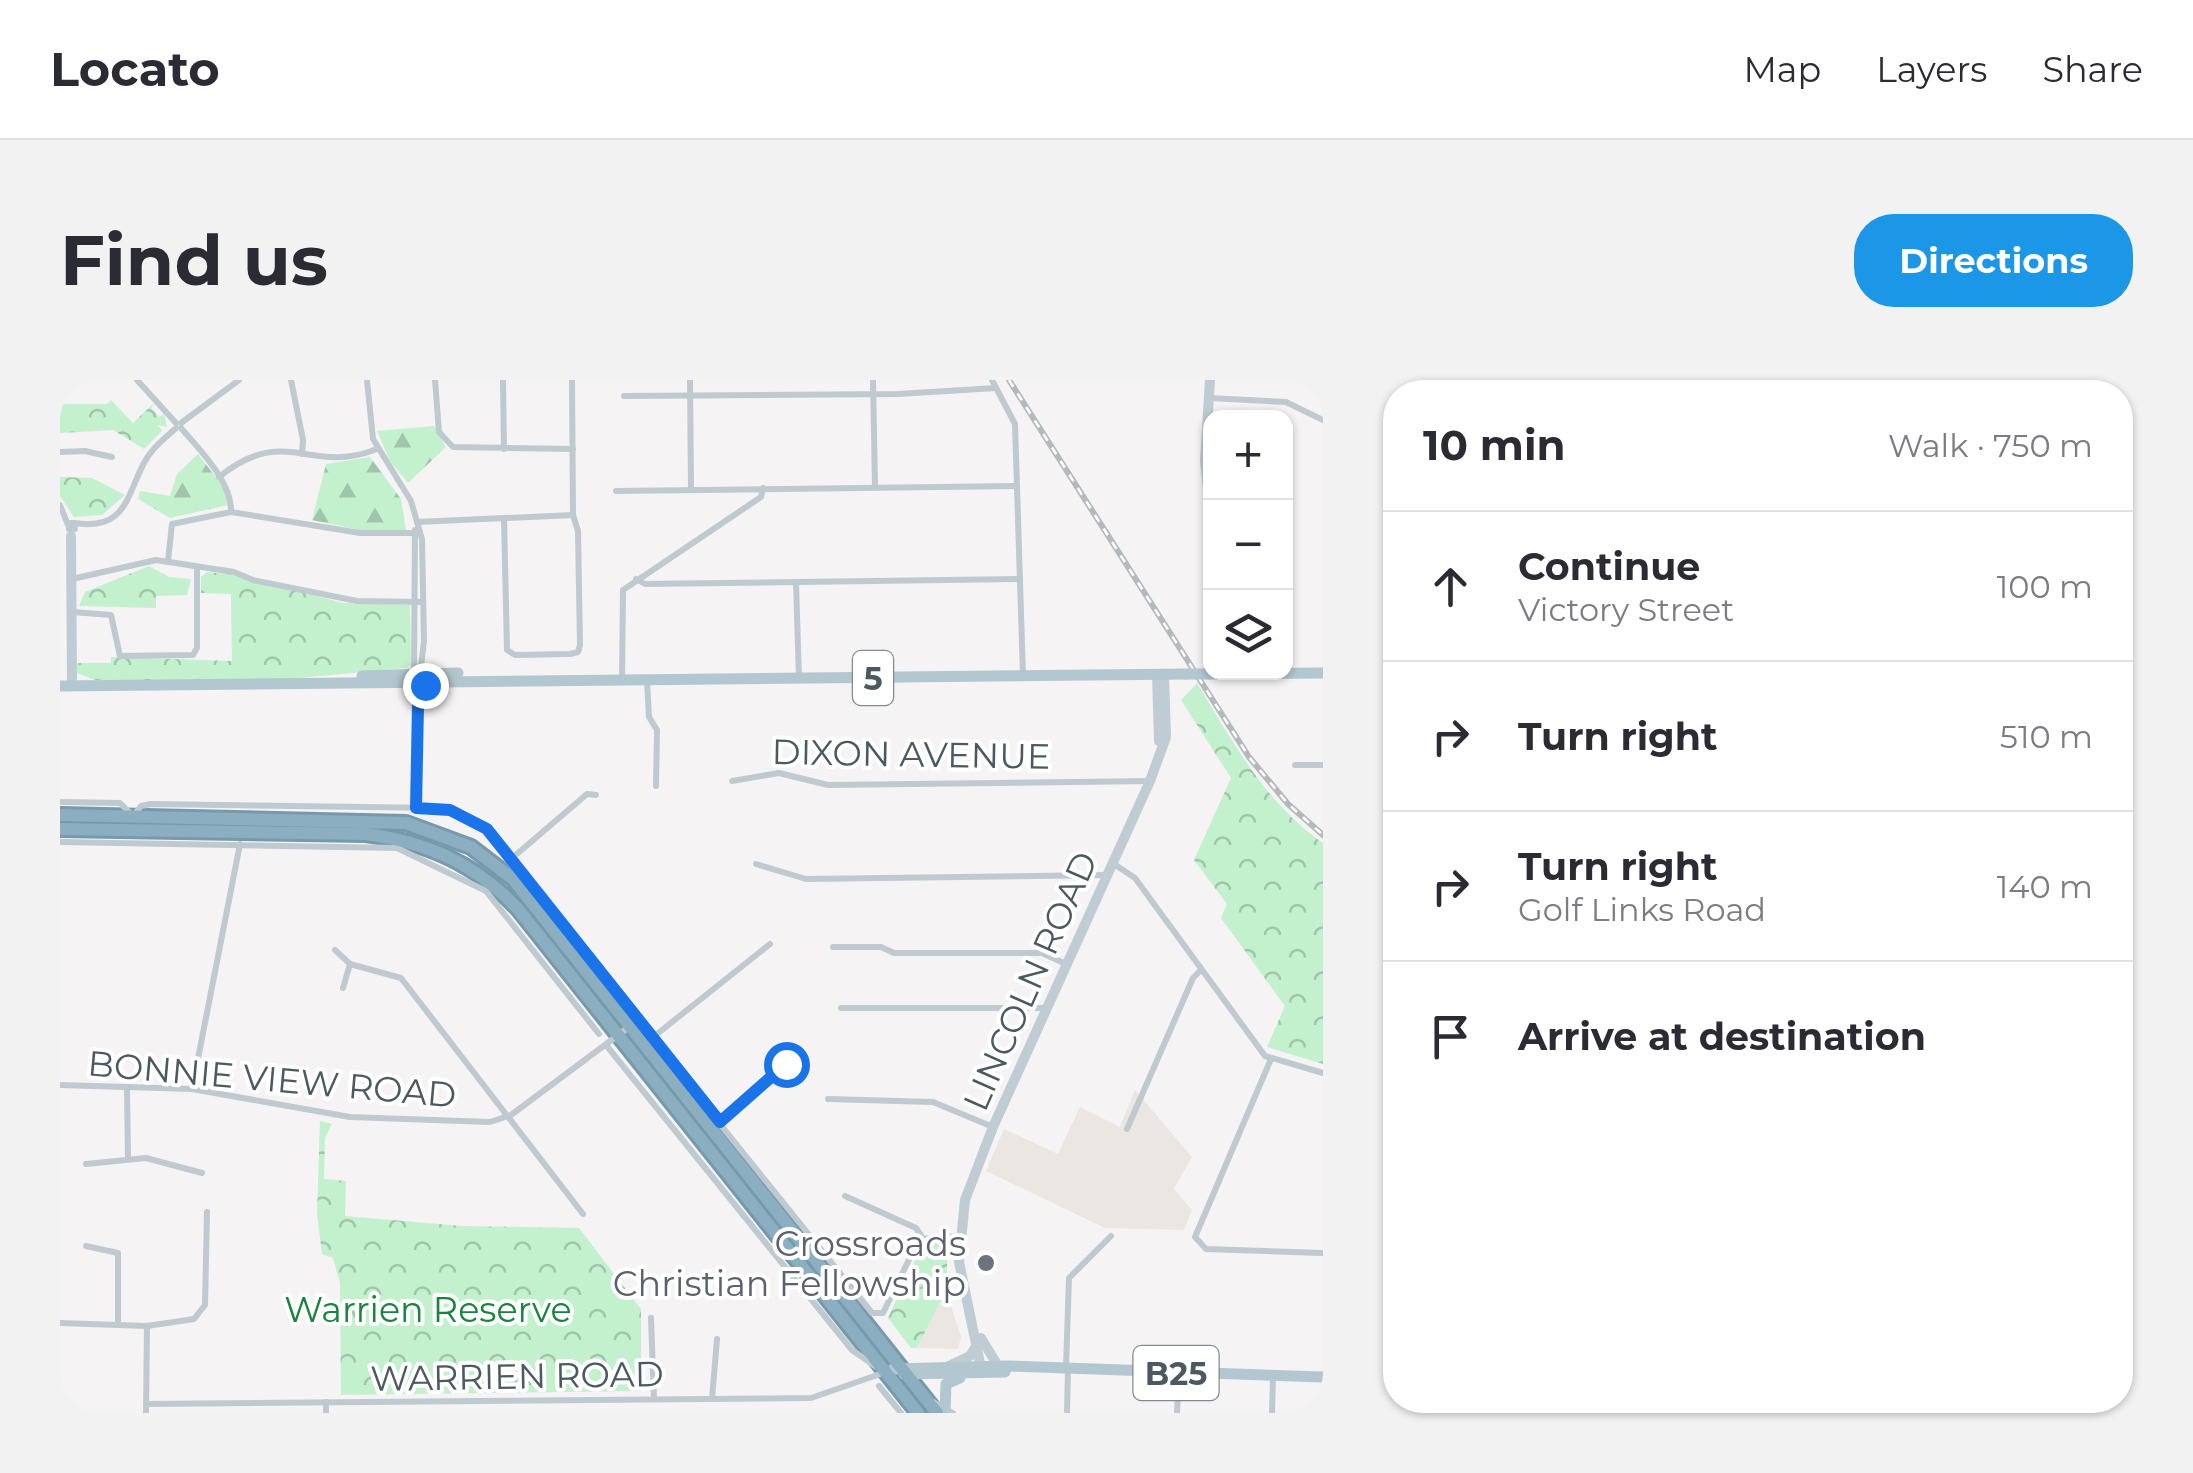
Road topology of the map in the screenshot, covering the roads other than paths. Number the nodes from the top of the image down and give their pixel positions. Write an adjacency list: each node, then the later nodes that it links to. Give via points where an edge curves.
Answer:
1 (136, 380): 18 (street)
2 (239, 380): 18 (street)
3 (290, 380): 23 (street)
4 (367, 380): 19 (street)
5 (435, 380): 20 (street, via 436,418 445,442 462,450)
6 (503, 380): 20 (street)
7 (572, 380): 21 (street)
8 (690, 380): 15 (street)
9 (873, 380): 13 (street)
10 (992, 380): 12 (street)
11 (1210, 380): 16 (main road)
12 (996, 388): 13 (street); 27 (street, via 1015,424)
13 (874, 393): 15 (street); 26 (street)
14 (624, 396): 15 (street)
15 (690, 396): 28 (street)
16 (1209, 398): 17 (street, via 1286,402); 31 (main road)
17 (1323, 420)
18 (179, 425): 25 (street); 37 (street, via 150,453 126,506 102,522)
19 (377, 449): 23 (street, via 336,458); 36 (street, via 407,493)
20 (504, 449): 21 (street)
21 (573, 449): 34 (street)
22 (60, 452): 24 (street)
23 (302, 454): 25 (street, via 264,450)
24 (112, 457)
25 (219, 477): 33 (street, via 232,497)
26 (875, 486): 27 (street); 29 (street)
27 (1018, 486): 44 (street)
28 (691, 487): 29 (street); 30 (street)
29 (763, 488): 43 (street, via 761,498)
30 (616, 491)
31 (1209, 500)
32 (60, 505): 37 (street)
33 (231, 512): 38 (street, via 360,533); 40 (street, via 172,524)
34 (573, 515): 35 (street); 35 (street, via 580,646 570,654 507,650)
35 (504, 519): 36 (street)
36 (417, 522): 38 (street)
37 (72, 526): 39 (main road)
38 (418, 533): 46 (street)
39 (66, 553): 42 (main road)
40 (168, 562): 41 (street); 42 (street, via 143,560)
41 (196, 568): 46 (street, via 357,601); 47 (street, via 193,655 123,657 113,616)
42 (72, 577): 47 (main road)
43 (636, 579): 45 (street); 57 (street, via 620,599)
44 (1020, 579): 45 (street); 54 (street)
45 (796, 583): 56 (street)
46 (418, 602): 48 (street); 55 (street)
47 (72, 614): 59 (main road)
48 (424, 641): 55 (street); 55 (street)
49 (1293, 673): 50 (main road, 5)
50 (1323, 673)
51 (1160, 674): 52 (main road, 5); 54 (main road, 5); 60 (main road, LINCOLN ROAD); 62 (main road, LINCOLN ROAD)
52 (1185, 674): 53 (main road, 5, bridge); 60 (main road)
53 (1203, 674)
54 (1023, 676): 56 (main road, 5)
55 (420, 678): 57 (main road, 5); 59 (main road, 5); 61 (street); 61 (street)
56 (798, 680): 58 (main road, 5)
57 (622, 681): 58 (main road, 5)
58 (647, 681): 67 (street, via 649,717 657,730)
59 (66, 686)
60 (1167, 697): 62 (main road, LINCOLN ROAD)
61 (418, 705): 71 (street)
62 (1159, 752): 65 (main road, LINCOLN ROAD)
63 (1295, 765): 64 (street)
64 (1323, 765)
65 (1150, 781): 66 (street, DIXON AVENUE, via 828,785 779,774); 80 (main road, LINCOLN ROAD)
66 (732, 782)
67 (656, 786)
68 (596, 795): 78 (street, via 583,793)
69 (60, 802): 75 (street, via 120,803)
70 (301, 806): 71 (street); 73 (street); 75 (street, via 151,804 142,806)
71 (416, 808): 78 (street, via 450,810 478,822)
72 (60, 815): 75 (highway)
73 (280, 818): 75 (highway); 82 (highway, via 426,827 491,860)
74 (60, 829): 75 (highway)
75 (133, 830): 76 (street); 77 (street); 94 (highway, via 366,834 430,848 494,884)
76 (60, 842)
77 (240, 844): 93 (street, via 397,848 472,883 501,908); 102 (street)
78 (511, 859): 81 (street)
79 (756, 864): 80 (street, via 806,879)
80 (1111, 869): 88 (main road, LINCOLN ROAD); 89 (street, via 1135,878)
81 (526, 876): 82 (street); 83 (street)
82 (528, 898): 83 (street); 95 (highway)
83 (550, 908): 96 (street)
84 (770, 944): 96 (street)
85 (833, 947): 88 (street, via 880,947 894,954 1042,953)
86 (334, 950): 87 (street)
87 (350, 964): 90 (street); 104 (street, via 400,978)
88 (1068, 965): 92 (main road, LINCOLN ROAD)
89 (1202, 970): 97 (street); 107 (street)
90 (344, 988)
91 (840, 1008): 92 (street)
92 (1048, 1008): 106 (main road, LINCOLN ROAD)
93 (587, 1019): 94 (street); 94 (street)
94 (603, 1029): 95 (highway)
95 (617, 1036): 104 (street, BONNIE VIEW ROAD); 108 (street); 109 (highway); 119 (highway)
96 (652, 1038): 105 (street)
97 (1271, 1059): 99 (street); 122 (street, via 1195,1230 1198,1243 1206,1250)
98 (786, 1064): 105 (street)
99 (1323, 1074)
100 (60, 1085): 101 (street, BONNIE VIEW ROAD)
101 (127, 1088): 102 (street, BONNIE VIEW ROAD); 110 (street)
102 (192, 1090): 104 (street, BONNIE VIEW ROAD, via 350,1118)
103 (828, 1099): 106 (street, via 933,1102)
104 (506, 1118): 115 (street)
105 (720, 1122): 120 (street)
106 (994, 1127): 116 (main road, LINCOLN ROAD, via 965,1200)
107 (1126, 1129)
108 (680, 1135): 109 (street); 123 (street)
109 (702, 1144): 124 (highway)
110 (128, 1158): 111 (street); 112 (street)
111 (86, 1164)
112 (202, 1172)
113 (844, 1196): 118 (street, via 916,1228)
114 (207, 1212): 129 (street, via 203,1310 188,1322)
115 (583, 1214)
116 (960, 1236): 118 (street); 125 (main road, LINCOLN ROAD)
117 (1111, 1236): 135 (street, via 1069,1278)
118 (922, 1237): 120 (street, via 883,1313 872,1313)
119 (798, 1241): 120 (street); 136 (highway)
120 (817, 1245)
121 (86, 1246): 128 (street, via 118,1253)
122 (1323, 1252)
123 (792, 1277): 124 (street); 137 (street, via 852,1350)
124 (819, 1290): 137 (highway)
125 (966, 1304): 131 (main road, LINCOLN ROAD); 133 (main road, LINCOLN ROAD)
126 (650, 1318): 143 (street)
127 (60, 1323): 128 (street)
128 (118, 1324): 129 (street)
129 (147, 1326): 147 (street)
130 (716, 1339): 144 (street)
131 (977, 1345): 132 (main road); 138 (main road, LINCOLN ROAD)
132 (949, 1366): 136 (main road, B25); 138 (main road, B25)
133 (998, 1366): 134 (main road, B25); 138 (main road, B25)
134 (1029, 1369): 135 (main road, B25); 138 (main road, B25)
135 (1067, 1369): 139 (main road, B25); 154 (street)
136 (903, 1370): 137 (main road); 138 (main road, B25); 148 (highway)
137 (885, 1372): 144 (street, WARRIEN ROAD, via 811,1398); 153 (highway)
138 (978, 1372): 148 (main road, via 946,1384)
139 (1179, 1373): 140 (main road, B25); 155 (street)
140 (1273, 1375): 141 (main road, B25); 156 (street)
141 (1323, 1377)
142 (879, 1386): 152 (street)
143 (654, 1399): 144 (street, WARRIEN ROAD); 145 (street, WARRIEN ROAD)
144 (709, 1399): 151 (street)
145 (326, 1402): 146 (street, WARRIEN ROAD); 150 (street)
146 (217, 1403): 147 (street, WARRIEN ROAD); 149 (street)
147 (146, 1408)
148 (944, 1411)
149 (217, 1413)
150 (326, 1413)
151 (705, 1413)
152 (901, 1413)
153 (918, 1413)
154 (1067, 1413)
155 (1178, 1413)
156 (1272, 1413)

